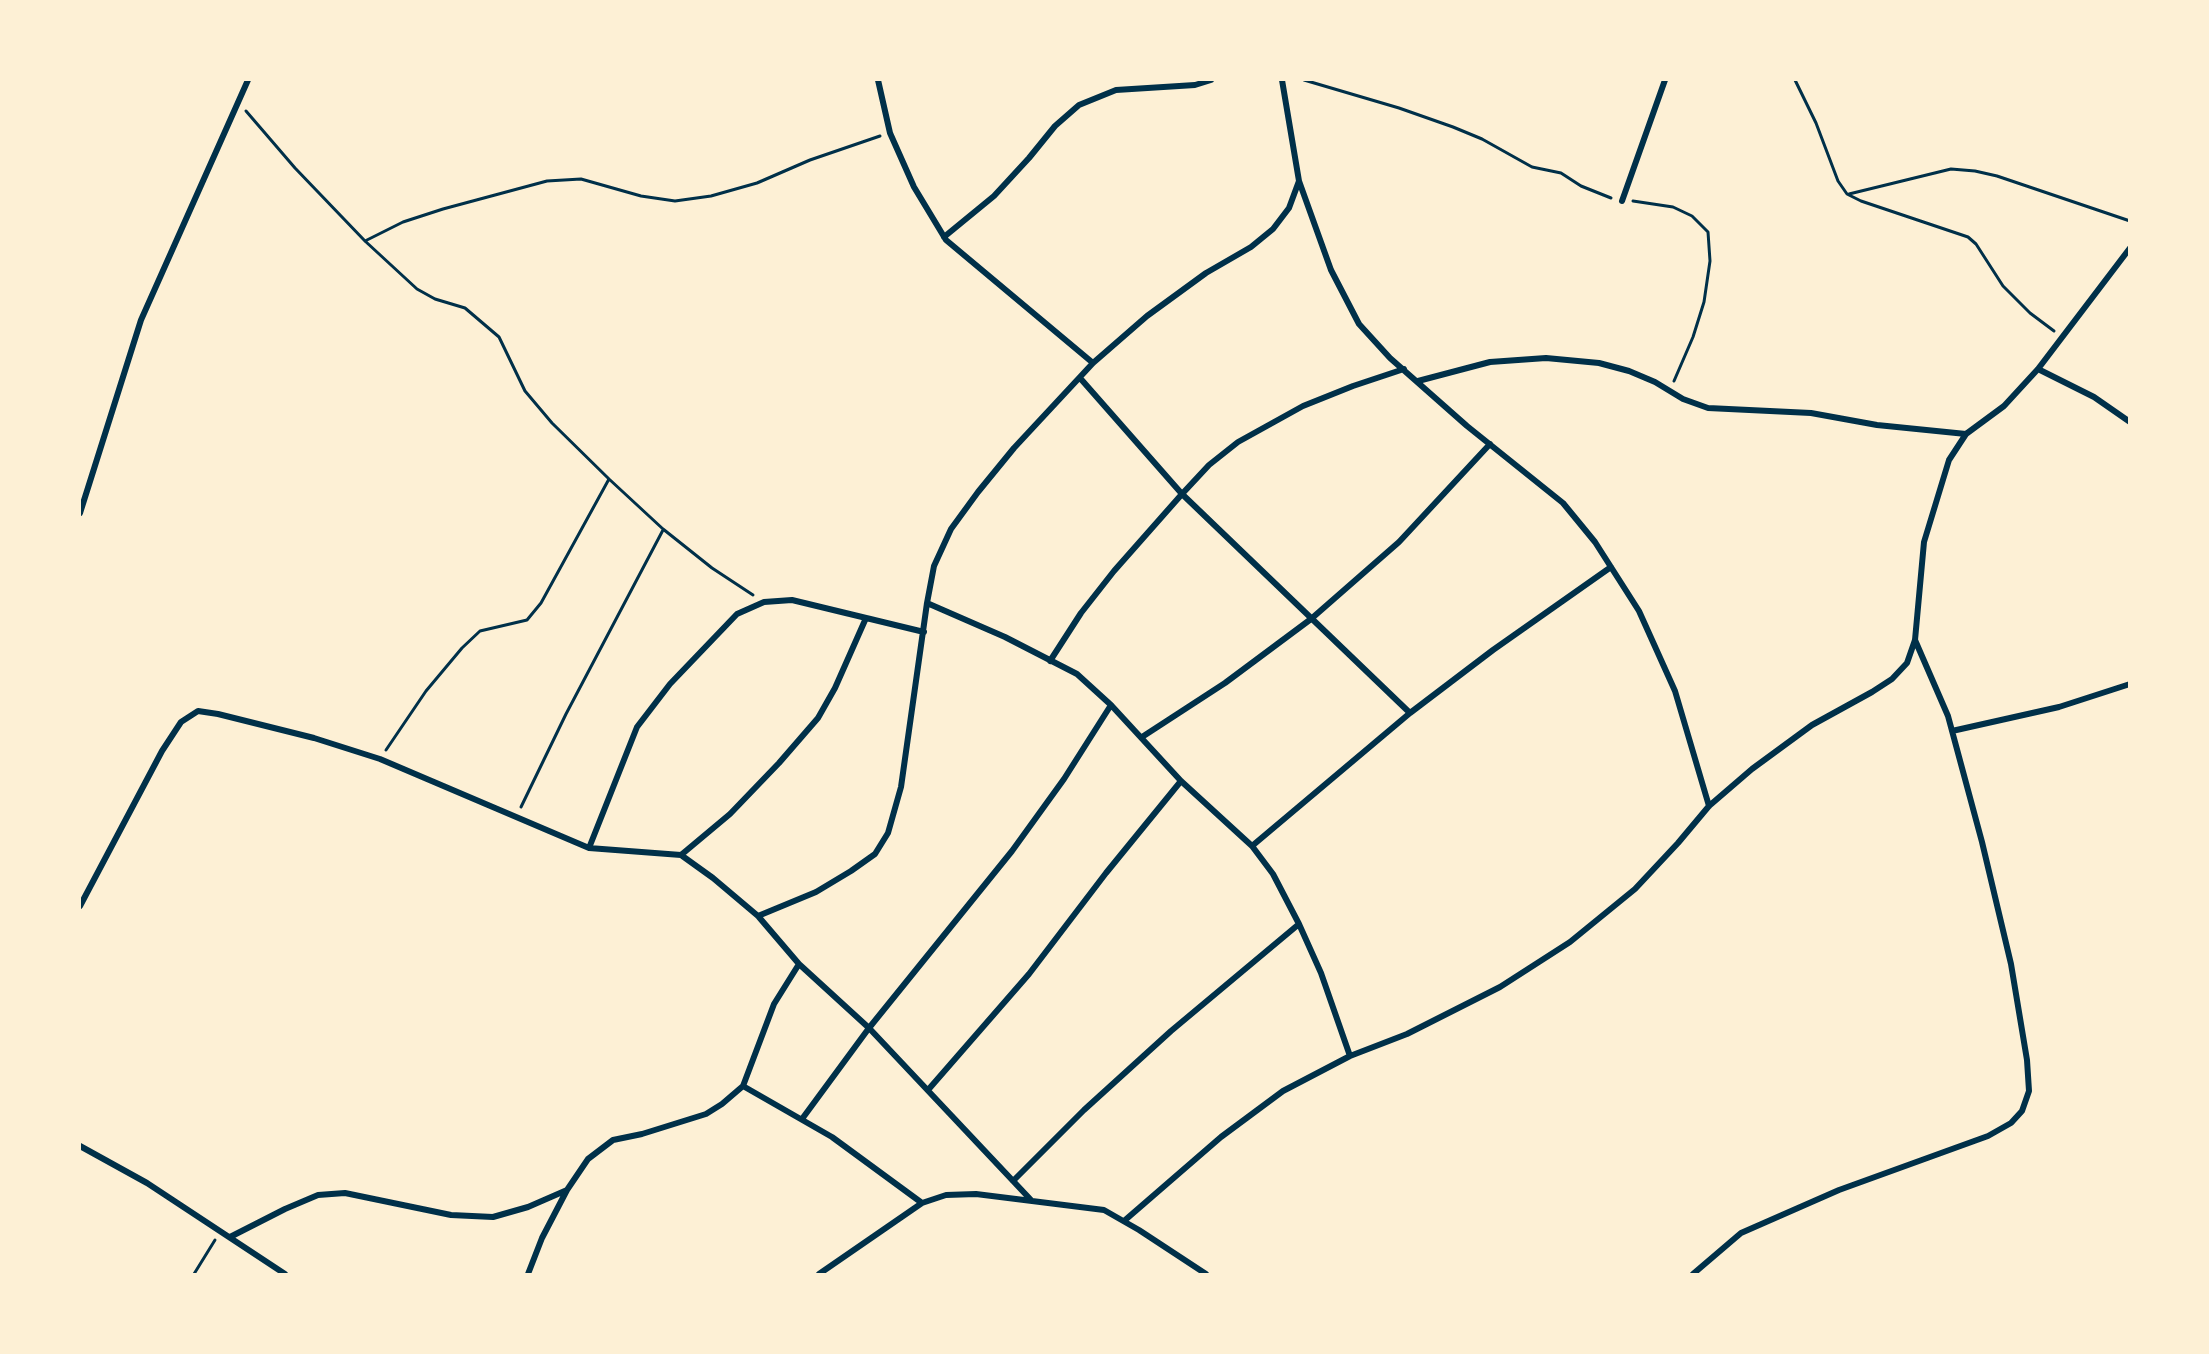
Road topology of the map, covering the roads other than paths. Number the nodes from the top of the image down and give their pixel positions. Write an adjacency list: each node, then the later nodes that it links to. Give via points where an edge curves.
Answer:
1 (248, 80): 19 (street, via 141,320)
2 (878, 80): 8 (street, via 890,133)
3 (1210, 80): 8 (street, via 1196,85 1116,90 1079,105 1055,126 994,196)
4 (1282, 80): 6 (street)
5 (1665, 80): 7 (street)
6 (1299, 181): 10 (street, via 1289,208 1273,230 1147,316); 11 (street, via 1331,270 1359,324)
7 (1622, 201)
8 (944, 237): 10 (street)
9 (2130, 248): 12 (street)
10 (1093, 363): 13 (street)
11 (1404, 369): 14 (street); 18 (street, via 1303,406 1248,436 1209,465)
12 (2038, 369): 15 (street, via 2094,397); 16 (street, via 2004,406)
13 (1080, 378): 18 (street); 21 (street, via 1014,448 951,529 934,566)
14 (1418, 381): 16 (street, via 1490,362 1546,358 1599,363 1629,371 1708,408 1811,413 1877,425); 17 (street)
15 (2130, 422)
16 (1966, 434): 25 (street, via 1949,460 1924,542)
17 (1490, 444): 20 (street, via 1563,503); 23 (street, via 1399,543)
18 (1182, 494): 23 (street); 26 (street, via 1088,605)
19 (80, 513)
20 (1611, 567): 29 (street); 33 (street, via 1639,611 1675,691)
21 (927, 603): 24 (street); 26 (street)
22 (866, 618): 24 (street); 35 (street, via 792,600 764,602 737,614 670,684 637,727); 36 (street, via 818,718 780,764 730,814)
23 (1311, 619): 29 (street); 31 (street, via 1225,683)
24 (924, 632): 38 (street, via 901,787 888,833 875,854 851,870 816,892)
25 (1915, 640): 30 (street); 33 (street, via 1907,663 1892,679 1812,725)
26 (1050, 661): 28 (street, via 1077,674)
27 (2130, 684): 30 (street, via 2059,707)
28 (1111, 705): 31 (street); 41 (street, via 1012,850)
29 (1410, 713): 34 (street)
30 (1952, 731): 58 (street, via 2011,964 2027,1060 2029,1091 2022,1111 2011,1123 1988,1136 1839,1190 1741,1233)
31 (1142, 737): 32 (street)
32 (1181, 781): 34 (street); 44 (street, via 1029,974)
33 (1709, 806): 42 (street, via 1635,889 1569,942 1500,987 1407,1034)
34 (1252, 846): 39 (street, via 1273,874)
35 (589, 848): 36 (street); 37 (street, via 380,759 276,727 198,711 181,722 162,750)
36 (681, 855): 38 (street)
37 (80, 906)
38 (758, 916): 40 (street)
39 (1299, 924): 42 (street); 47 (street, via 1171,1031)
40 (799, 964): 41 (street); 43 (street, via 774,1004)
41 (869, 1028): 44 (street); 45 (street)
42 (1350, 1056): 51 (street, via 1283,1091 1221,1137)
43 (743, 1086): 45 (street); 48 (street, via 706,1114 613,1140 588,1159)
44 (928, 1090): 47 (street)
45 (802, 1119): 50 (street)
46 (80, 1146): 52 (street, via 147,1183)
47 (1013, 1181): 49 (street)
48 (567, 1190): 52 (street, via 493,1217 451,1215 345,1193 318,1195); 55 (street)
49 (1031, 1200): 50 (street, via 975,1194 946,1195); 51 (street, via 1104,1210)
50 (922, 1203): 56 (street)
51 (1124, 1221): 57 (street)
52 (230, 1237): 53 (street)
53 (276, 1271): 54 (street)
54 (285, 1275)
55 (528, 1275)
56 (819, 1275)
57 (1206, 1275)
58 (1693, 1275)

